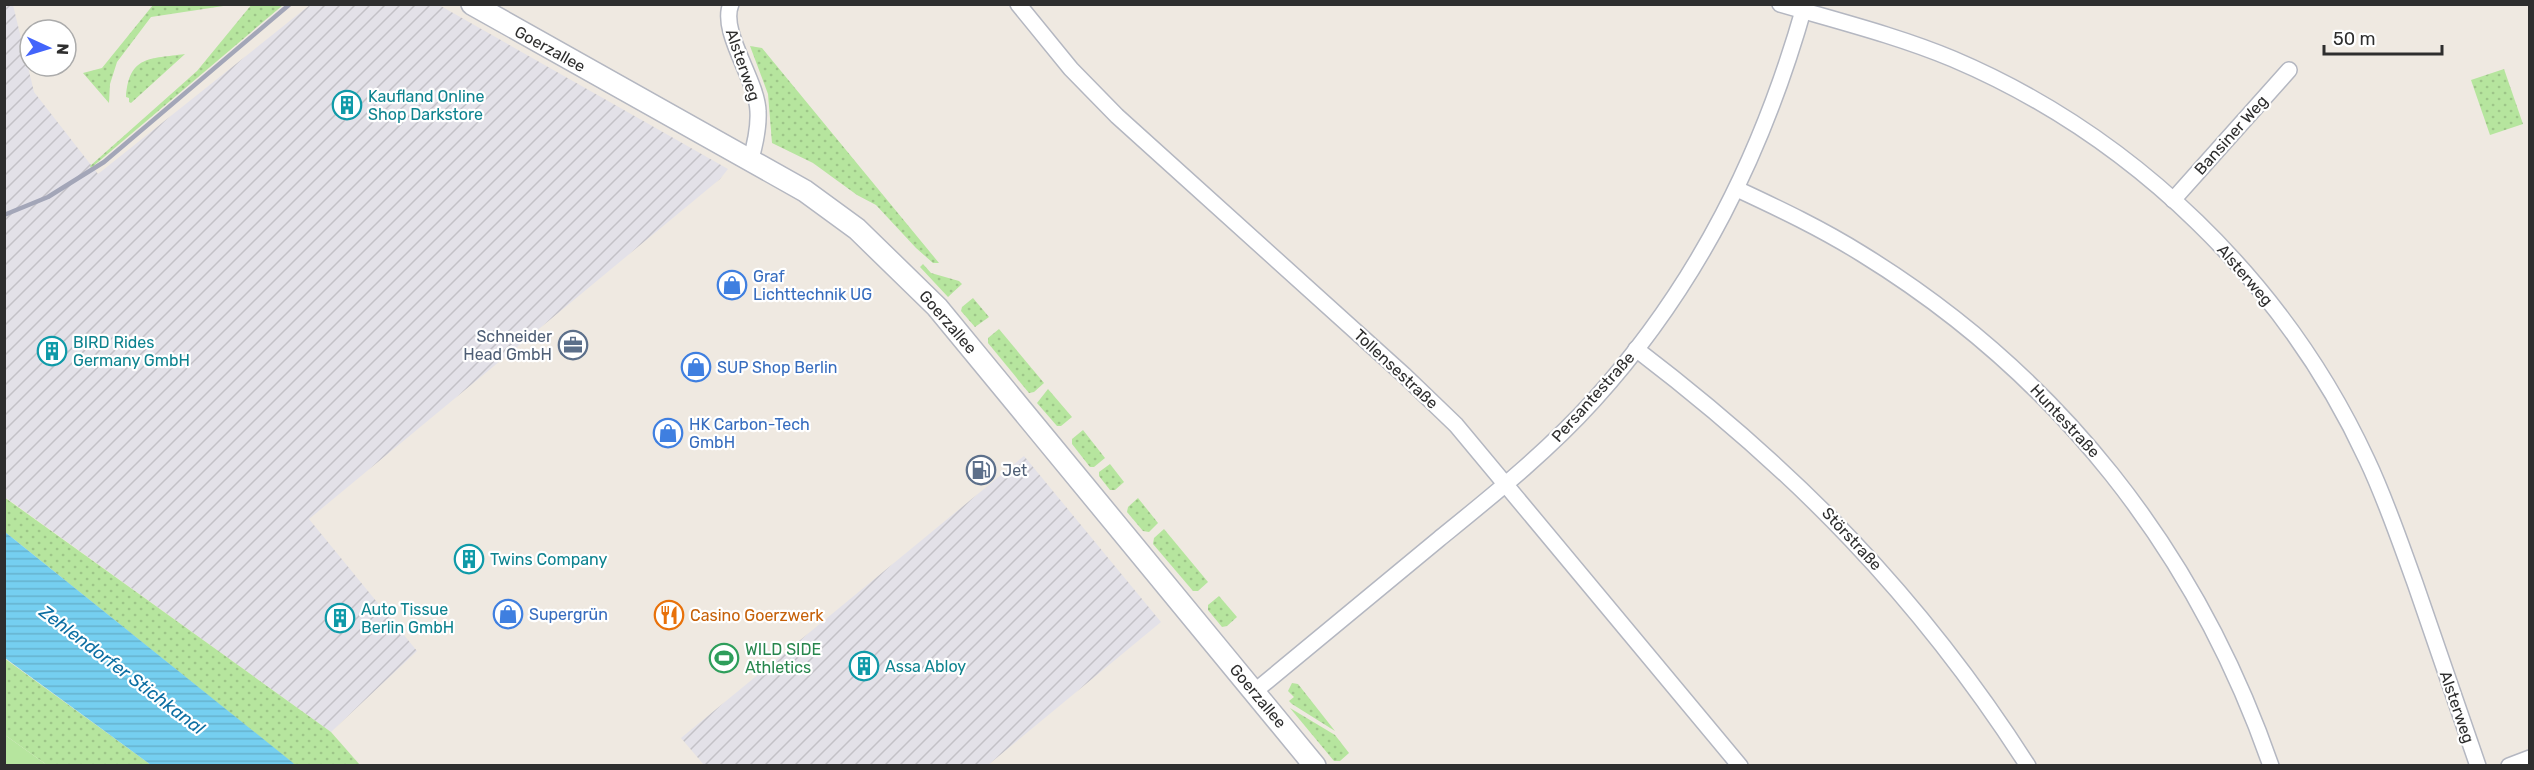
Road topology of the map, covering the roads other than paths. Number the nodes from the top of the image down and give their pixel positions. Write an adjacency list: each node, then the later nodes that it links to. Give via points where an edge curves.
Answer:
1 (472, 4): 7 (main road, Goerzallee)
2 (731, 4): 7 (street, Alsterweg, via 729,26 755,90 758,111)
3 (1018, 4): 11 (street, Tollensestraße, via 1108,108 1420,390)
4 (1780, 4): 5 (street, Alsterweg)
5 (1805, 8): 8 (street, Persantestraße, via 1775,101); 9 (street, Alsterweg, via 1953,59 2016,90 2114,150)
6 (2289, 70): 9 (street, Bansiner Weg)
7 (750, 162): 12 (main road, Goerzallee, via 805,191 857,229 937,307)
8 (1737, 189): 10 (street, Persantestraße, via 1699,259); 17 (street, Huntestraße, via 1832,236 1917,290 1996,352 2065,418 2122,487 2179,569 2230,664)
9 (2174, 200): 18 (street, Alsterweg, via 2226,250 2278,312 2351,427 2389,510)
10 (1636, 349): 11 (street, Persantestraße, via 1575,420); 16 (street, Störstraße, via 1765,453 1864,550 1953,657)
11 (1506, 484): 12 (street, Persantestraße); 15 (street, Tollensestraße)
12 (1254, 692): 14 (main road, Goerzallee)
13 (2529, 758): 19 (street)
14 (1315, 765)
15 (1740, 765)
16 (2028, 765)
17 (2271, 765)
18 (2478, 765)
19 (2509, 765)

